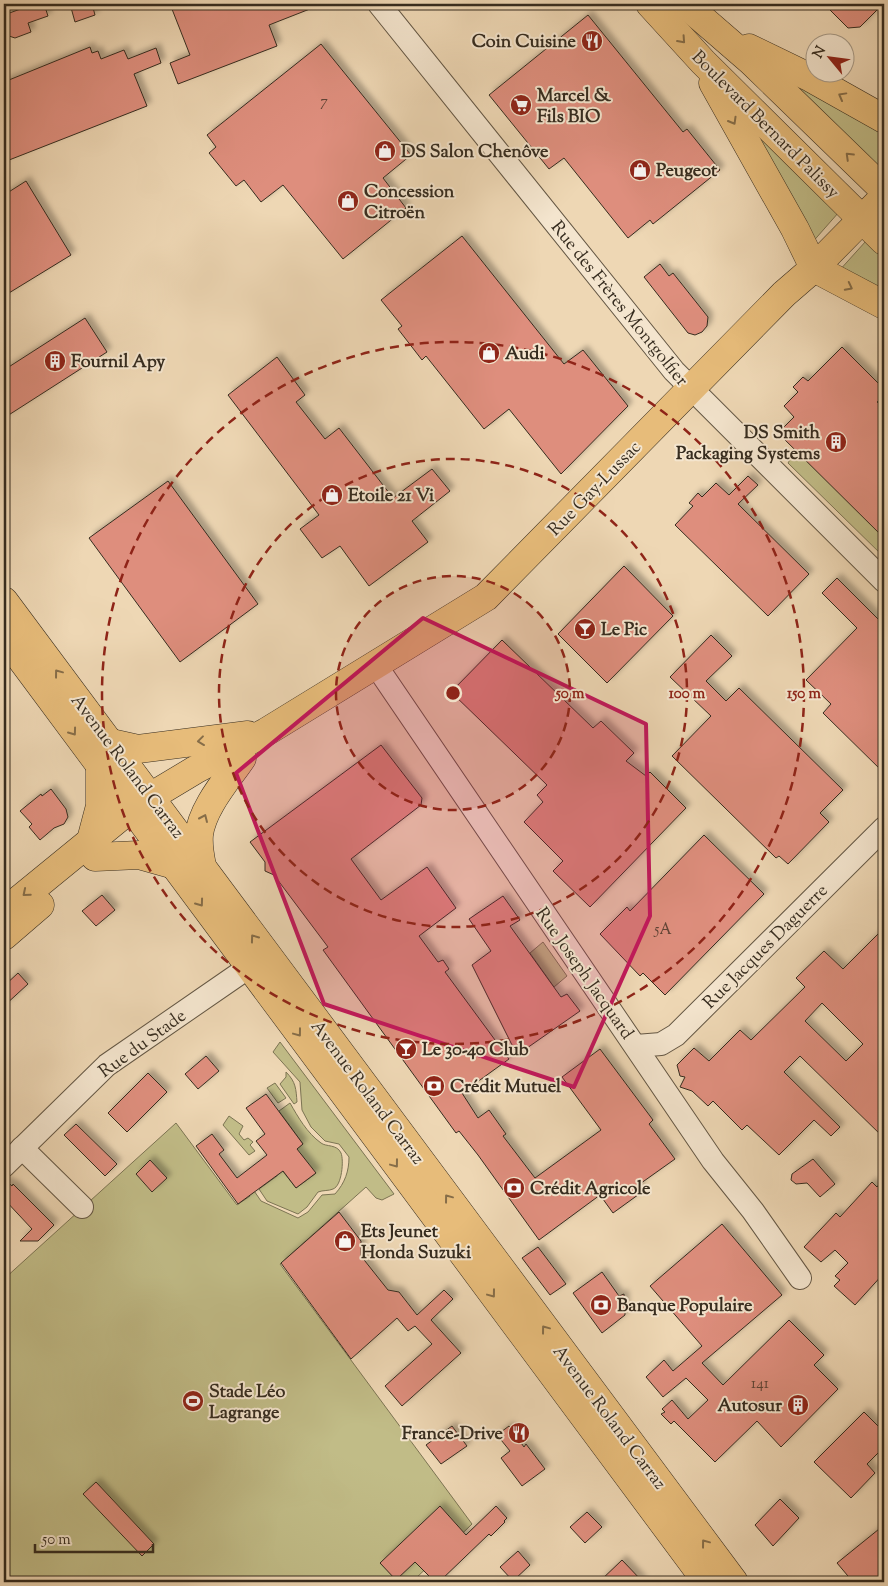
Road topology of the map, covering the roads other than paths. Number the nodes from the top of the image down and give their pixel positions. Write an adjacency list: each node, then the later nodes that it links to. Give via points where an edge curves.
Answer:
1 (378, 4): 14 (street, Rue des Frères Montgolfier)
2 (650, 4): 5 (main road, Boulevard Bernard Palissy, one-way to 5)
3 (685, 4): 4 (main road, Boulevard Bernard Palissy)
4 (716, 32): 6 (main road, one-way to 4); 8 (main road, Boulevard Bernard Palissy, one-way to 4, via 797,104)
5 (703, 62): 7 (main road, Boulevard Bernard Palissy); 12 (main road, one-way to 12)
6 (884, 119)
7 (807, 165): 8 (main road, via 856,186); 10 (main road, Boulevard Bernard Palissy)
8 (884, 191)
9 (884, 197): 10 (main road, Rue Gay-Lussac)
10 (873, 222): 11 (main road, Boulevard Bernard Palissy); 12 (main road, Rue Gay-Lussac)
11 (884, 241)
12 (814, 268): 13 (main road, one-way to 13); 14 (main road, Rue Gay-Lussac, via 784,294)
13 (884, 305)
14 (691, 390): 15 (street, Rue des Frères Montgolfier); 18 (main road, Rue Gay-Lussac, via 496,588)
15 (884, 581)
16 (4, 601): 20 (main road, Avenue Roland Carraz, one-way to 16)
17 (4, 636): 22 (main road, Avenue Roland Carraz, one-way to 22)
18 (375, 664): 19 (main road, Rue Gay-Lussac); 31 (street, Rue Joseph Jacquard)
19 (266, 732): 20 (main road, one-way to 20, via 138,749); 21 (main road, Rue Gay-Lussac); 23 (main road, Rue Gay-Lussac)
20 (111, 743): 23 (main road, Avenue Roland Carraz)
21 (242, 758): 23 (main road, Rue Gay-Lussac); 27 (main road, one-way to 21, via 199,849 201,824)
22 (100, 768): 23 (main road, Avenue Roland Carraz); 25 (main road, via 100,806)
23 (145, 809): 25 (main road); 26 (main road, Avenue Roland Carraz); 27 (main road, Avenue Roland Carraz)
24 (884, 828): 31 (street, Rue Jacques Daguerre, via 676,1035 661,1044)
25 (93, 849): 26 (main road, via 139,855); 28 (main road, one-way to 28); 29 (main road)
26 (171, 864): 30 (main road, Avenue Roland Carraz, one-way to 30)
27 (202, 866): 37 (main road, Avenue Roland Carraz, one-way to 27)
28 (4, 912)
29 (4, 936)
30 (249, 967): 32 (street, Rue du Stade, via 107,1065); 36 (main road, Avenue Roland Carraz, one-way to 36)
31 (636, 1046): 35 (street, Rue Joseph Jacquard, via 712,1161 753,1211)
32 (22, 1148): 33 (street, Rue du Stade); 34 (street)
33 (4, 1166)
34 (82, 1207)
35 (800, 1278)
36 (707, 1582)
37 (734, 1582)

